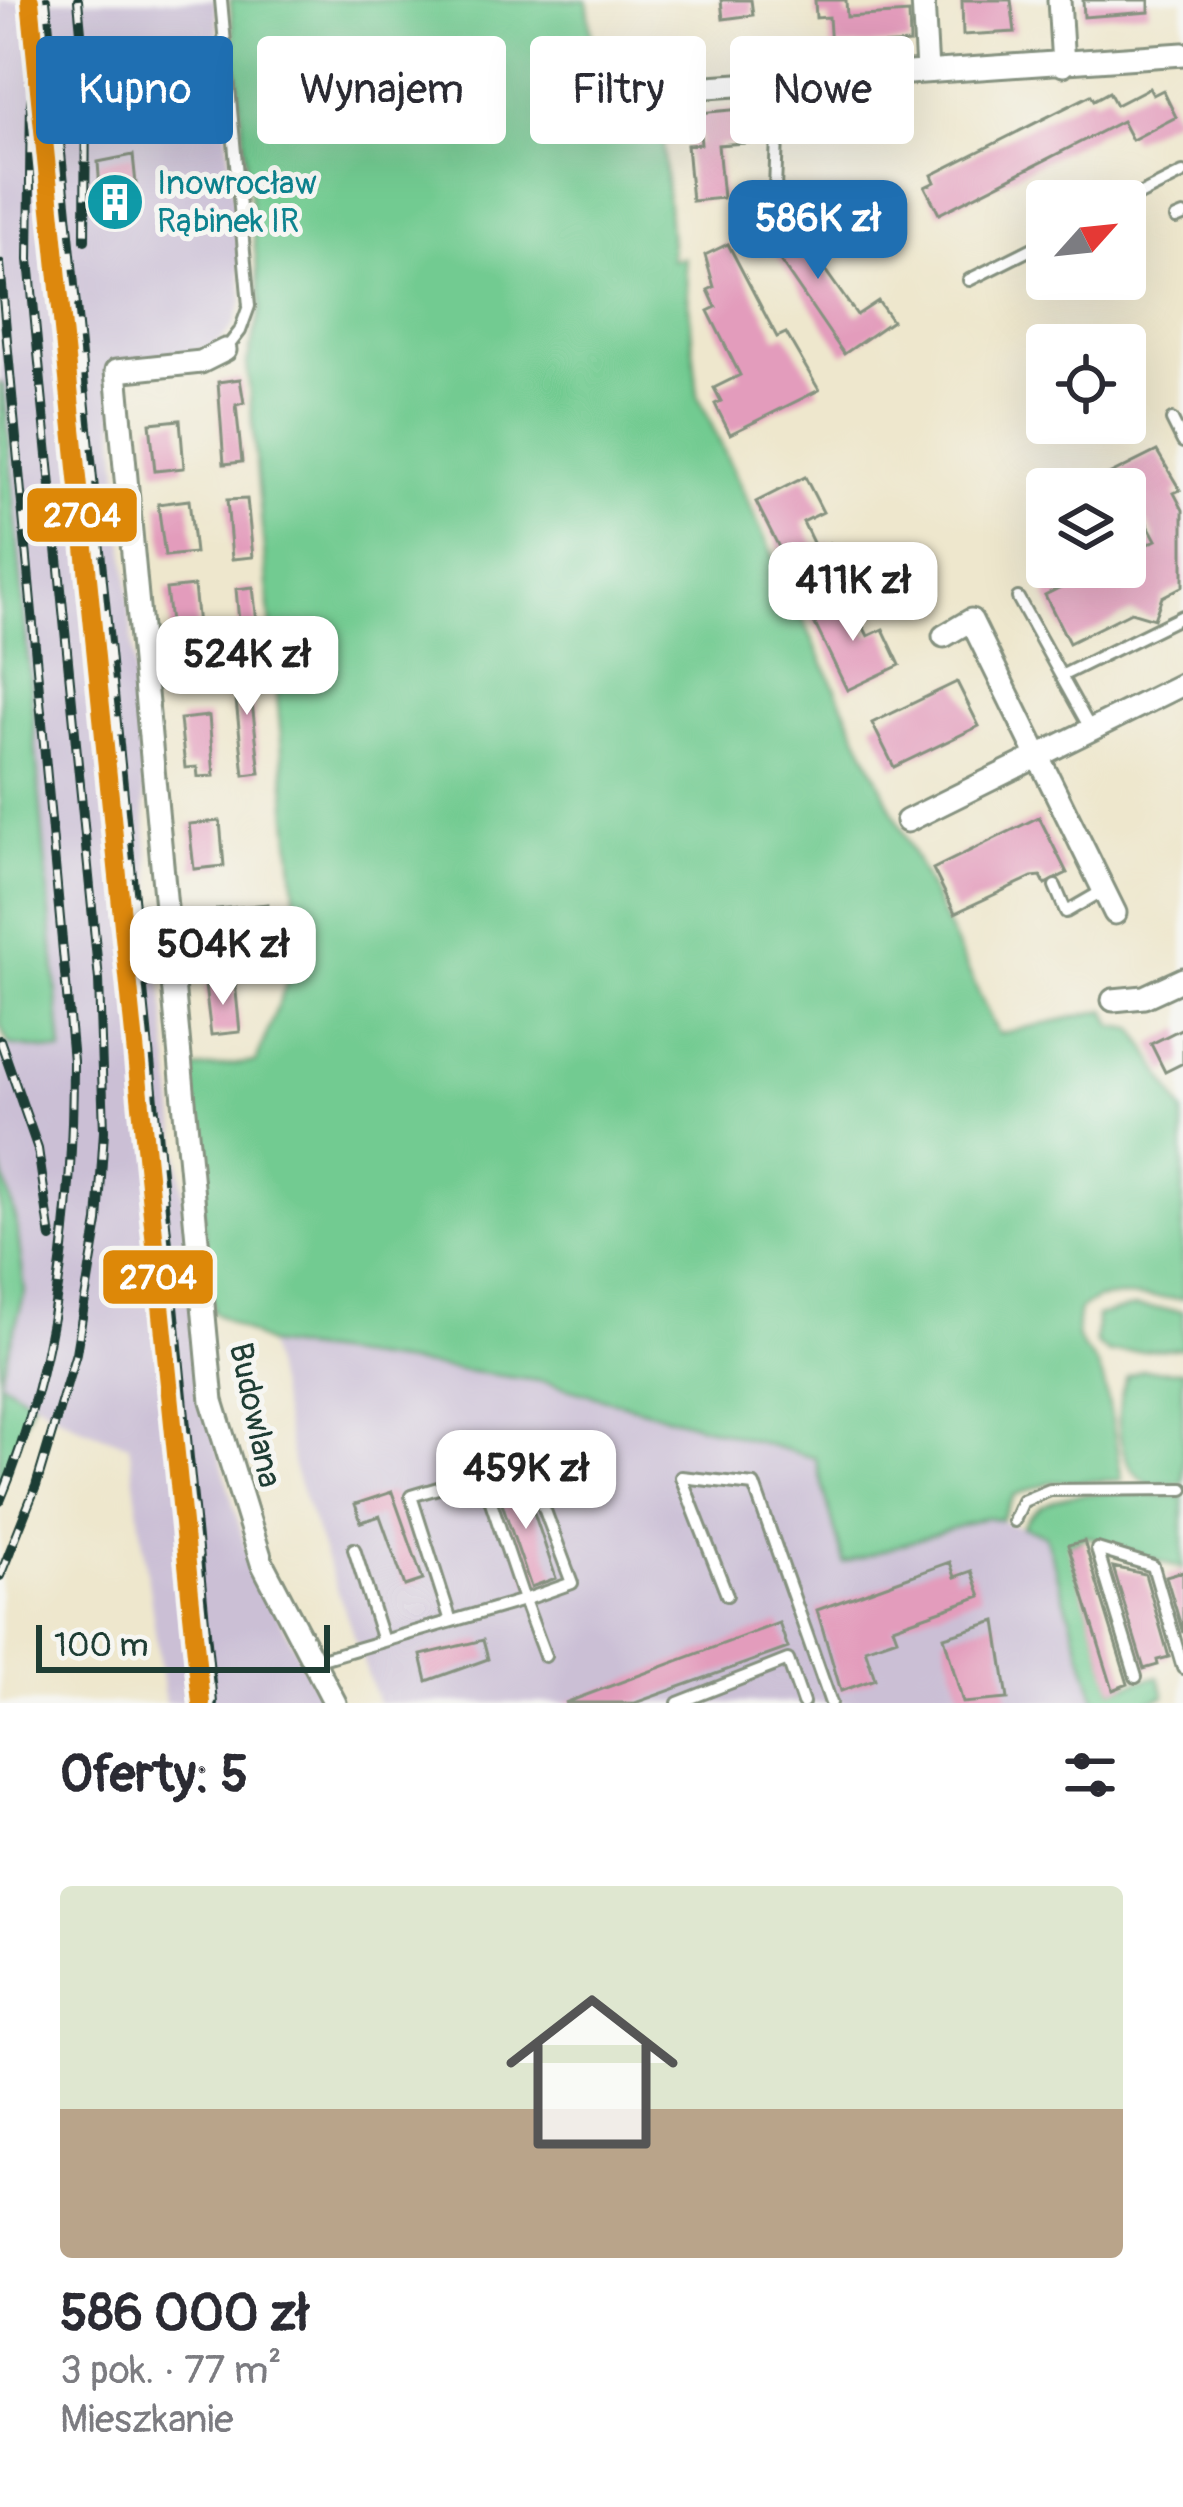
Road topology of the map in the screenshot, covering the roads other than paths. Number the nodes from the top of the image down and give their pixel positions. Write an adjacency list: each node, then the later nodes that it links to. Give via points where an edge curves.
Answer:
1 (220, 0): 14 (lane, via 249,306)
2 (923, 0): 6 (street)
3 (1058, 0): 5 (street)
4 (1183, 54): 5 (street)
5 (1063, 65): 6 (street)
6 (927, 71): 7 (street)
7 (706, 86)
8 (777, 144): 11 (lane, via 775,189)
9 (1183, 173): 10 (lane)
10 (1146, 192)
11 (814, 210)
12 (1026, 251): 13 (lane)
13 (968, 280)
14 (225, 350): 39 (street, Budowlana, via 201,362 116,371 212,1401 262,1563)
15 (1172, 420): 16 (lane)
16 (1183, 442)
17 (1018, 598): 20 (lane)
18 (1183, 616): 20 (lane)
19 (944, 636): 23 (street, via 971,620)
20 (1061, 676): 22 (lane)
21 (1183, 684): 22 (street)
22 (1091, 730): 23 (street)
23 (1039, 755): 24 (street); 26 (street)
24 (907, 821)
25 (1054, 886): 26 (lane, via 1066,912)
26 (1103, 890): 27 (street)
27 (1114, 913)
28 (1183, 979): 29 (street, via 1144,997)
29 (1113, 1000)
30 (482, 1475): 35 (lane); 35 (lane, via 525,1457 572,1583); 36 (lane, via 411,1496)
31 (1183, 1489): 32 (lane, via 1050,1490 1023,1501)
32 (1014, 1521)
33 (354, 1549): 37 (lane)
34 (727, 1595): 45 (lane, via 681,1477 754,1485)
35 (524, 1600): 36 (lane); 38 (lane)
36 (452, 1621): 37 (lane)
37 (382, 1641): 39 (lane)
38 (545, 1656)
39 (315, 1661): 42 (street, Budowlana)
40 (1183, 1668): 41 (lane, via 1153,1566 1097,1549)
41 (1136, 1677)
42 (334, 1703)
43 (678, 1703): 44 (lane, via 788,1660)
44 (803, 1703)
45 (831, 1703)

